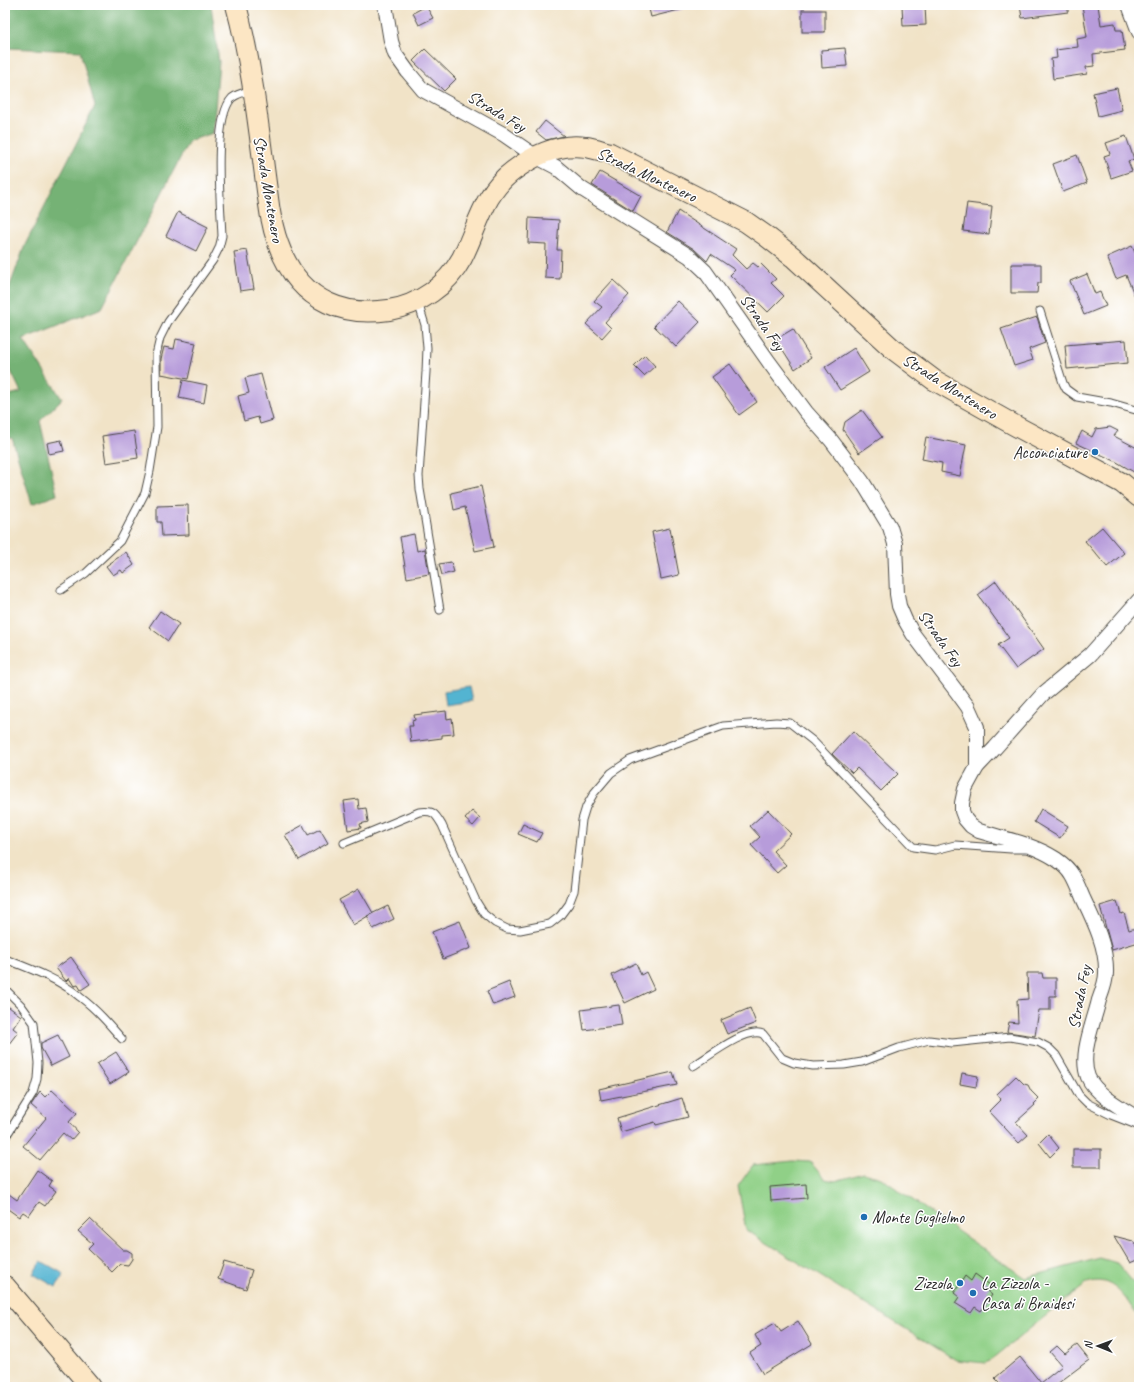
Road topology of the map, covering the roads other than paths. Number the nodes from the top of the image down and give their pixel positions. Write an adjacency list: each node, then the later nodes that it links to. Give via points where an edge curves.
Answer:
1 (236, 5): 5 (main road, Strada Montenero)
2 (385, 5): 6 (street, Strada Fey, via 395,54 423,90 503,134)
3 (1129, 5): 4 (street)
4 (1139, 32)
5 (254, 90): 7 (main road, Strada Montenero, via 270,213 282,256 292,272 312,293 342,309 377,312); 11 (lane, via 240,93 232,98 226,107 219,149 222,236 219,248 168,322 160,338 156,356 157,427 145,492 120,541 86,573)
6 (535, 156): 7 (main road, Strada Montenero, via 512,172 493,190 462,259 445,281); 10 (main road, Strada Montenero, via 568,147 586,147 610,153 746,222 792,257 894,350 925,374 1014,426 1122,483); 14 (street, Strada Fey, via 556,167 582,189 689,256 705,271 778,375 862,481 890,527 895,544 897,594 905,620 973,718 976,728)
7 (418, 301): 13 (lane, via 425,325 427,348 419,476)
8 (1040, 311): 9 (lane, via 1066,389 1077,397)
9 (1139, 411)
10 (1139, 497)
11 (61, 590)
12 (1139, 600): 14 (street, Strada Fey, via 1090,655 1042,694)
13 (440, 610)
14 (977, 767): 16 (street, Strada Fey, via 965,789 962,803 965,820 979,831)
15 (344, 843): 16 (lane, via 429,810 442,825 484,914 494,923 507,929 520,930 550,924 560,916 574,891 582,820 586,808 594,793 611,773 630,760 723,726 776,722 790,723 812,741 913,847 935,850 955,845)
16 (1036, 848): 21 (street, Strada Fey, via 1056,859 1073,876 1094,923 1105,957 1106,974 1085,1056 1085,1069 1098,1090 1114,1104)
17 (5, 960): 19 (lane, via 34,970 80,996)
18 (5, 989): 23 (lane, via 32,1017 38,1063 33,1093)
19 (122, 1039)
20 (693, 1066): 22 (lane, via 734,1040 752,1032 763,1034 782,1058 794,1064 813,1066 862,1062 930,1040 952,1043 1010,1037 1038,1042 1048,1048 1056,1055 1079,1096 1087,1103)
21 (1139, 1119)
22 (1139, 1126)
23 (5, 1138)
24 (5, 1286): 25 (main road)
25 (91, 1387)

